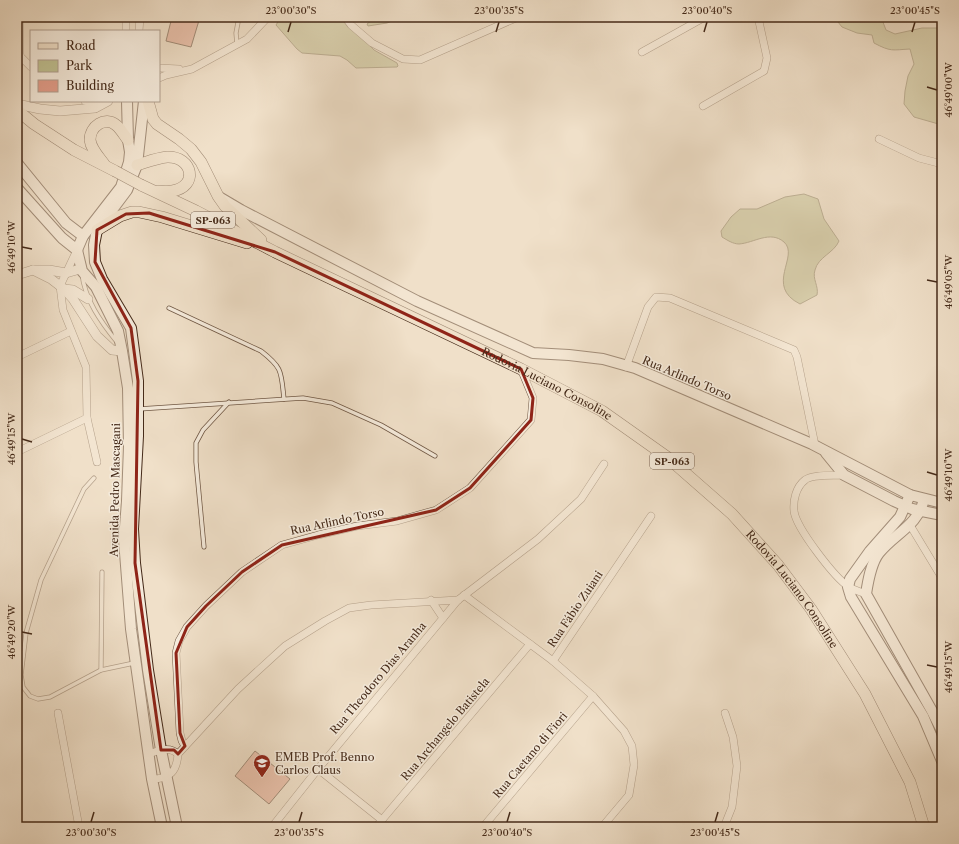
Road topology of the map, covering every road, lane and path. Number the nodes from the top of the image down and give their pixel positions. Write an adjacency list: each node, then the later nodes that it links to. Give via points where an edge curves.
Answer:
1 (20, 17): 14 (street)
2 (126, 17): 10 (street)
3 (140, 17): 11 (street)
4 (239, 17): 12 (lane)
5 (268, 17): 12 (street, via 247,39)
6 (345, 17): 7 (street, via 372,43 403,59 420,60)
7 (518, 17)
8 (705, 17): 13 (street)
9 (758, 17): 28 (street, via 767,58 764,71)
10 (126, 30)
11 (139, 30)
12 (236, 44): 17 (street)
13 (642, 52)
14 (19, 55): 15 (street); 18 (street)
15 (30, 67)
16 (160, 68): 17 (street)
17 (192, 68): 19 (street)
18 (17, 77)
19 (160, 78)
20 (89, 102): 21 (street)
21 (107, 102): 27 (street, via 95,108 60,111)
22 (128, 102): 31 (main road)
23 (130, 102): 24 (main road)
24 (142, 102)
25 (143, 102): 34 (main road)
26 (148, 102): 38 (main road, via 157,124 195,154)
27 (17, 104)
28 (703, 106)
29 (17, 110): 35 (main road, Rodovia Luciano Consoline / SP-063, via 74,150)
30 (878, 139): 33 (street, via 919,158)
31 (128, 140): 35 (main road, via 113,123 103,122 91,133 92,145); 40 (main road, via 129,162 121,187)
32 (17, 163): 40 (main road, via 66,223)
33 (942, 164)
34 (137, 165): 36 (main road, via 172,158 184,162 189,169 189,180 183,188 172,192); 39 (main road, via 128,190)
35 (110, 168): 36 (main road, Rodovia Luciano Consoline / SP-063, bridge)
36 (145, 187): 43 (main road, Rodovia Luciano Consoline / SP-063)
37 (17, 188): 42 (main road)
38 (218, 196): 43 (main road, via 232,214); 56 (main road, Rua Arlindo Torso, via 417,301 533,353 603,359)
39 (96, 230): 41 (main road, Avenida Pedro Mascagani); 43 (main road, via 126,214 148,213)
40 (83, 236): 42 (main road)
41 (94, 245): 42 (main road); 48 (main road, Avenida Pedro Mascagani, via 95,262)
42 (77, 251): 45 (main road); 46 (street)
43 (275, 252): 57 (main road, Rodovia Luciano Consoline / SP-063)
44 (33, 270): 46 (street); 47 (street); 49 (street)
45 (81, 270): 46 (street); 48 (main road, via 93,272); 50 (lane); 54 (main road, Avenida Pedro Mascagani, via 96,287 108,310 118,331)
46 (66, 273): 49 (street)
47 (17, 275)
48 (102, 279): 53 (main road, Avenida Pedro Mascagani, via 131,328)
49 (62, 288): 50 (street, via 73,290); 52 (street, via 63,310); 54 (street, via 73,299 97,336 112,350)
50 (88, 299): 54 (lane)
51 (168, 308): 58 (lane, via 261,351 274,360 281,371)
52 (71, 332): 55 (street); 61 (street, via 86,367)
53 (133, 342): 54 (main road); 60 (main road, Avenida Pedro Mascagani, via 138,381)
54 (122, 349): 60 (main road, Avenida Pedro Mascagani)
55 (17, 357)
56 (626, 366): 62 (main road, Rua Arlindo Torso); 62 (street, via 648,307 656,297 670,298 794,350)
57 (521, 369): 98 (street, Rua Arlindo Torso, via 533,398 531,420 470,488 436,510 397,521 357,526 282,545 242,572 187,626 176,653 180,733); 115 (main road, Rodovia Luciano Consoline / SP-063, via 602,412 667,456 732,514 778,565 812,609 865,694 910,782)
58 (284, 399): 59 (lane); 65 (lane, via 303,398 332,403 381,425)
59 (229, 402): 60 (lane); 79 (lane, via 203,430 196,443)
60 (133, 409): 90 (main road, Avenida Pedro Mascagani, via 124,540 130,629); 99 (main road, Avenida Pedro Mascagani, via 138,436 133,529 135,563)
61 (87, 418): 64 (street); 66 (street)
62 (815, 445): 63 (main road, Rua Arlindo Torso)
63 (825, 451): 68 (main road); 70 (main road, Rua Arlindo Torso)
64 (17, 452)
65 (435, 456)
66 (97, 462)
67 (604, 464): 84 (street, Rua Theodoro Dias Aranha, via 581,499 538,539)
68 (844, 476): 73 (main road); 82 (street, via 820,476 806,480 793,501 794,513 814,549)
69 (94, 478): 91 (lane, via 84,489 41,580 26,632 21,675 23,688 30,696 38,699 50,697)
70 (910, 495): 71 (main road, Rua Arlindo Torso); 73 (main road)
71 (924, 499): 72 (main road, Rua Arlindo Torso); 74 (main road)
72 (942, 502)
73 (905, 506): 74 (main road); 77 (main road)
74 (920, 511): 75 (main road); 78 (main road)
75 (942, 514)
76 (651, 516): 89 (street, Rua Fábio Zuiani)
77 (900, 517): 78 (main road); 82 (main road, via 870,551 850,579)
78 (910, 525): 81 (street); 83 (main road, via 878,554 869,575)
79 (204, 547)
80 (102, 572): 91 (lane)
81 (942, 578)
82 (848, 587): 83 (street); 96 (main road, via 851,597)
83 (866, 594): 93 (main road)
84 (464, 595): 86 (street, Rua Theodoro Dias Aranha); 88 (street)
85 (431, 600): 86 (street); 87 (street); 98 (street, via 348,608 325,621 285,646 238,689)
86 (458, 600): 87 (street, Rua Theodoro Dias Aranha)
87 (443, 618): 103 (street, Rua Theodoro Dias Aranha)
88 (530, 644): 89 (street); 106 (street, Rua Archangelo Batistela)
89 (553, 661): 92 (street, Rua Fábio Zuiani)
90 (135, 662): 91 (lane); 100 (main road, Avenida Pedro Mascagani)
91 (100, 670)
92 (593, 696): 112 (street, Rua Caetano di Fiori); 113 (street, Rua Fábio Zuiani, via 624,731 632,746 634,765 628,795)
93 (932, 711): 96 (main road); 97 (main road)
94 (58, 713): 107 (street)
95 (725, 713): 114 (street, via 733,737 737,766 732,807)
96 (923, 716): 102 (main road)
97 (942, 731)
98 (185, 746): 101 (street)
99 (161, 750): 100 (street); 101 (street, via 174,750); 104 (main road, Avenida Pedro Mascagani)
100 (148, 754): 105 (main road, Avenida Pedro Mascagani)
101 (178, 754): 104 (street, via 173,772)
102 (942, 761)
103 (318, 769): 106 (street); 110 (street, Rua Theodoro Dias Aranha)
104 (167, 776): 105 (street); 109 (main road, Avenida Pedro Mascagani)
105 (152, 779): 108 (main road, Avenida Pedro Mascagani)
106 (382, 820): 111 (street, Rua Archangelo Batistela)
107 (79, 827)
108 (162, 827)
109 (177, 827)
110 (272, 827)
111 (376, 827)
112 (483, 827)
113 (602, 827)
114 (724, 827)
115 (924, 827)

